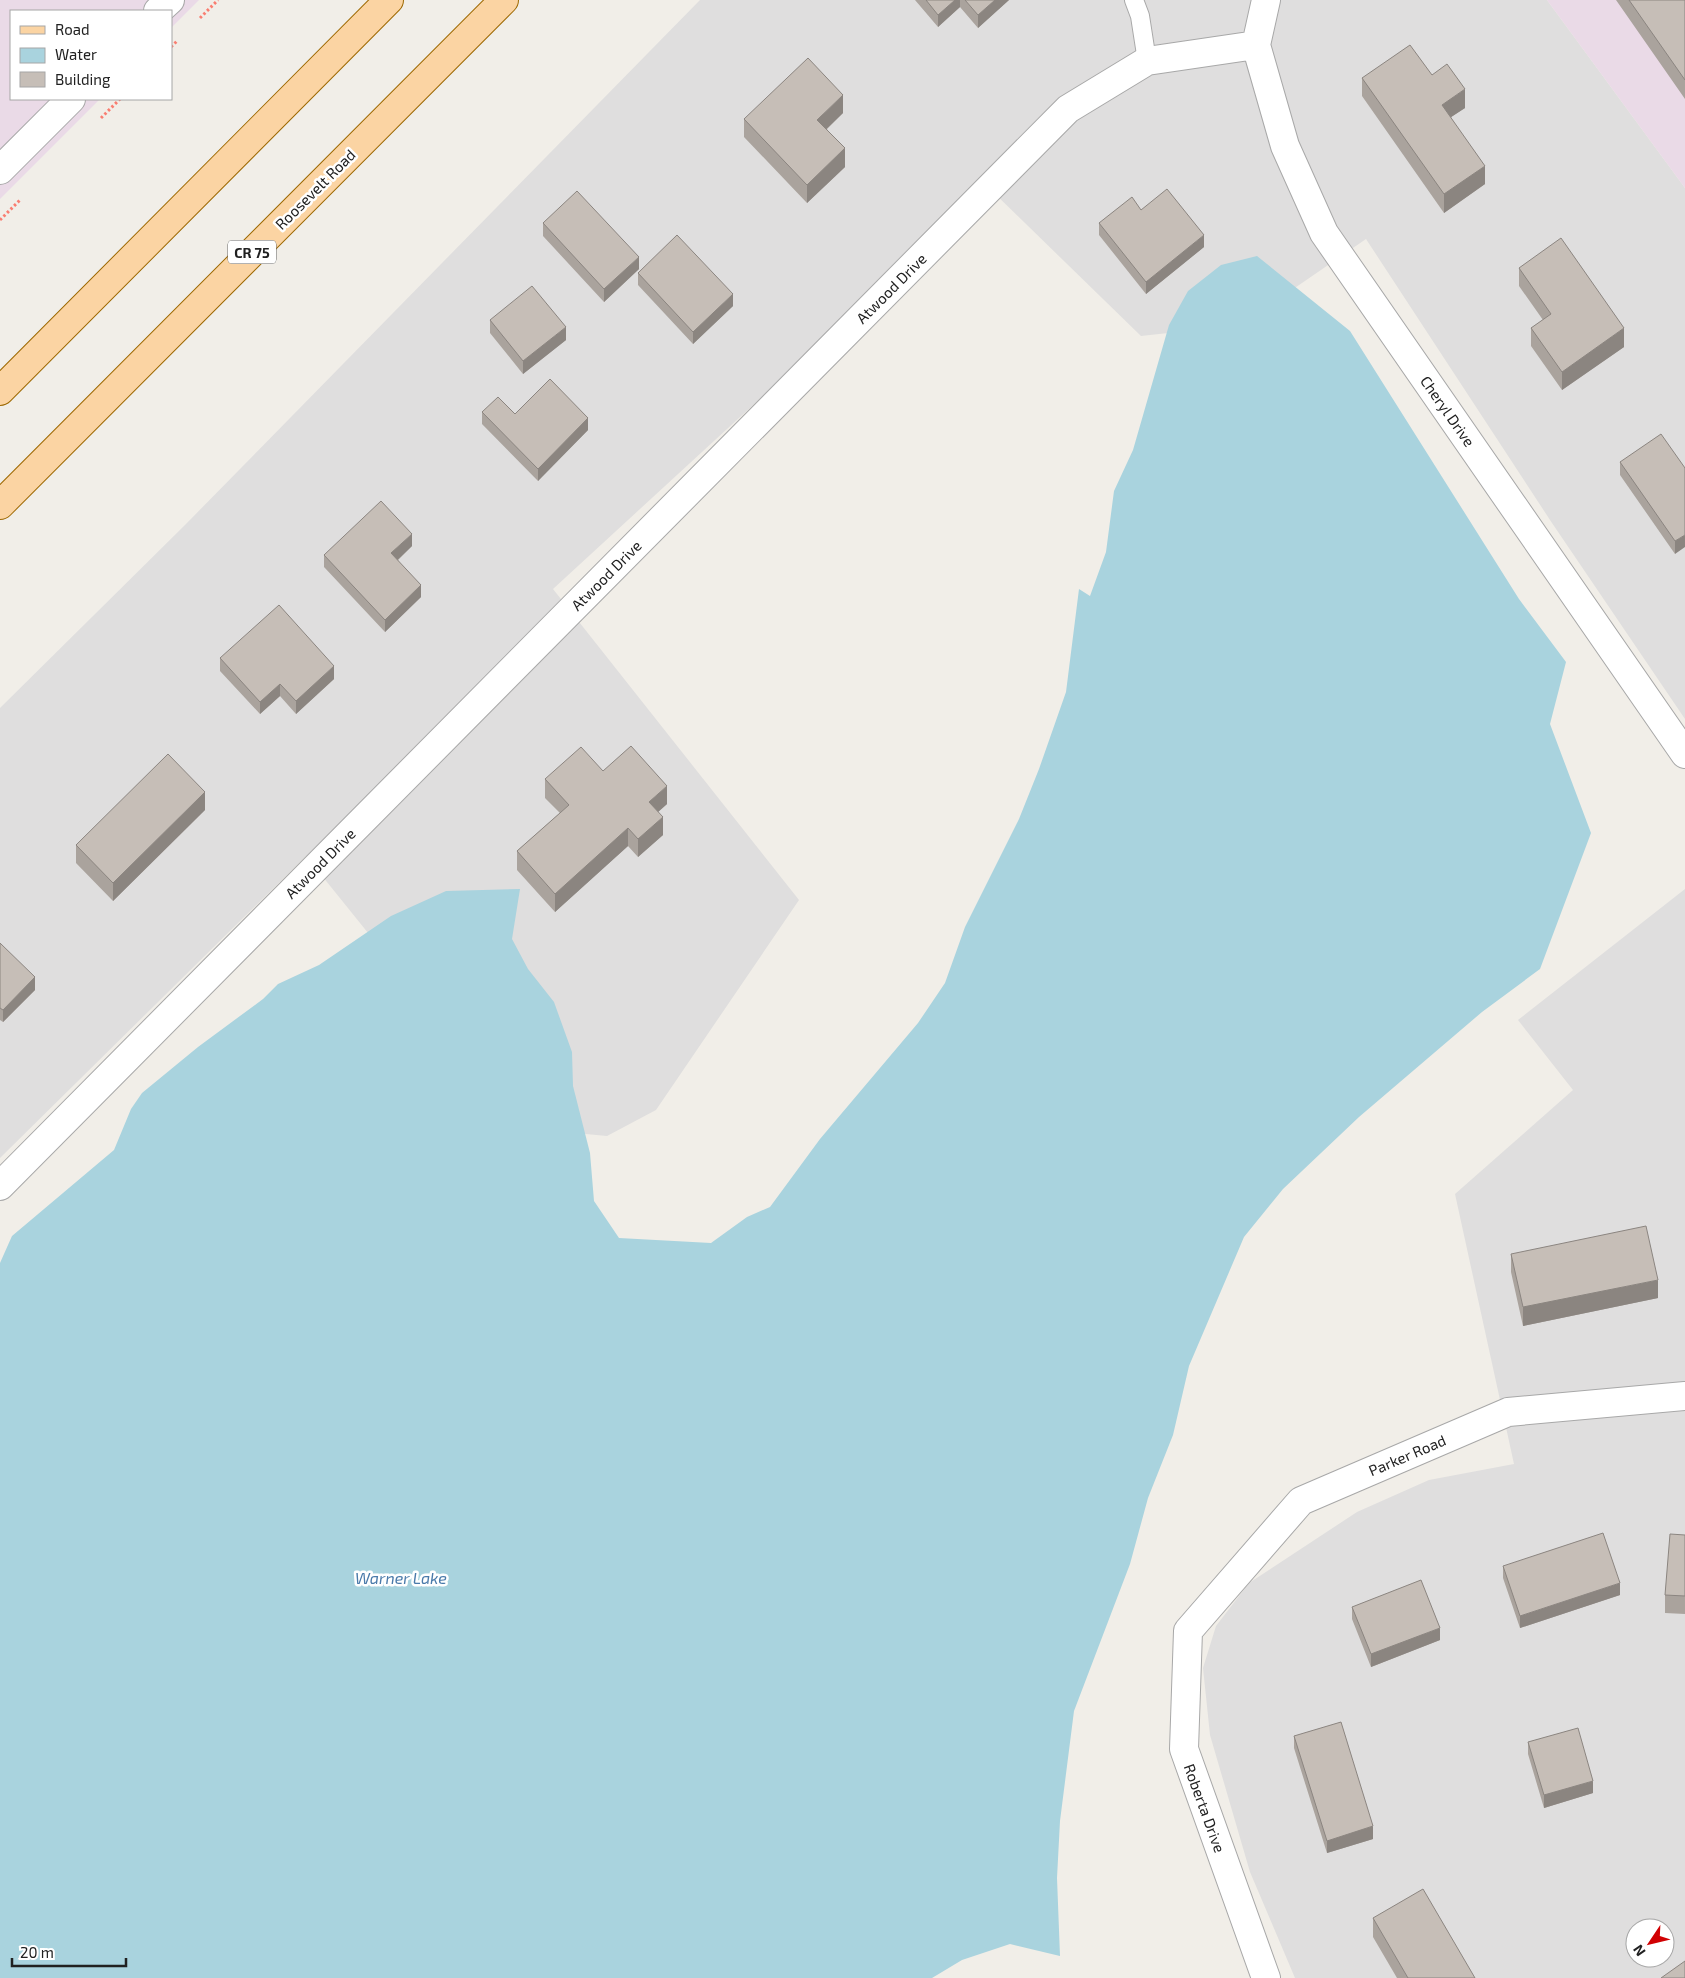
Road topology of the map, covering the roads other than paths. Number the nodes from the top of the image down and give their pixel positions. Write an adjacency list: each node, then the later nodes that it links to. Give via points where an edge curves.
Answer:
1 (170, 0): 6 (street)
2 (389, 0): 11 (main road)
3 (504, 0): 12 (main road, Roosevelt Road / CR 75)
4 (1134, 0): 8 (lane)
5 (1266, 0): 7 (street)
6 (159, 10)
7 (1256, 45): 8 (street, Atwood Drive); 13 (street, Cheryl Drive, via 1285,146 1324,233)
8 (1147, 60): 14 (street, Atwood Drive, via 1068,109)
9 (70, 100): 10 (street)
10 (0, 170)
11 (0, 391)
12 (0, 505)
13 (1685, 754)
14 (0, 1186)
15 (1685, 1396): 16 (street, Parker Road, via 1508,1412 1301,1500)
16 (1188, 1631): 17 (street, Roberta Drive, via 1184,1749)
17 (1266, 1978)

